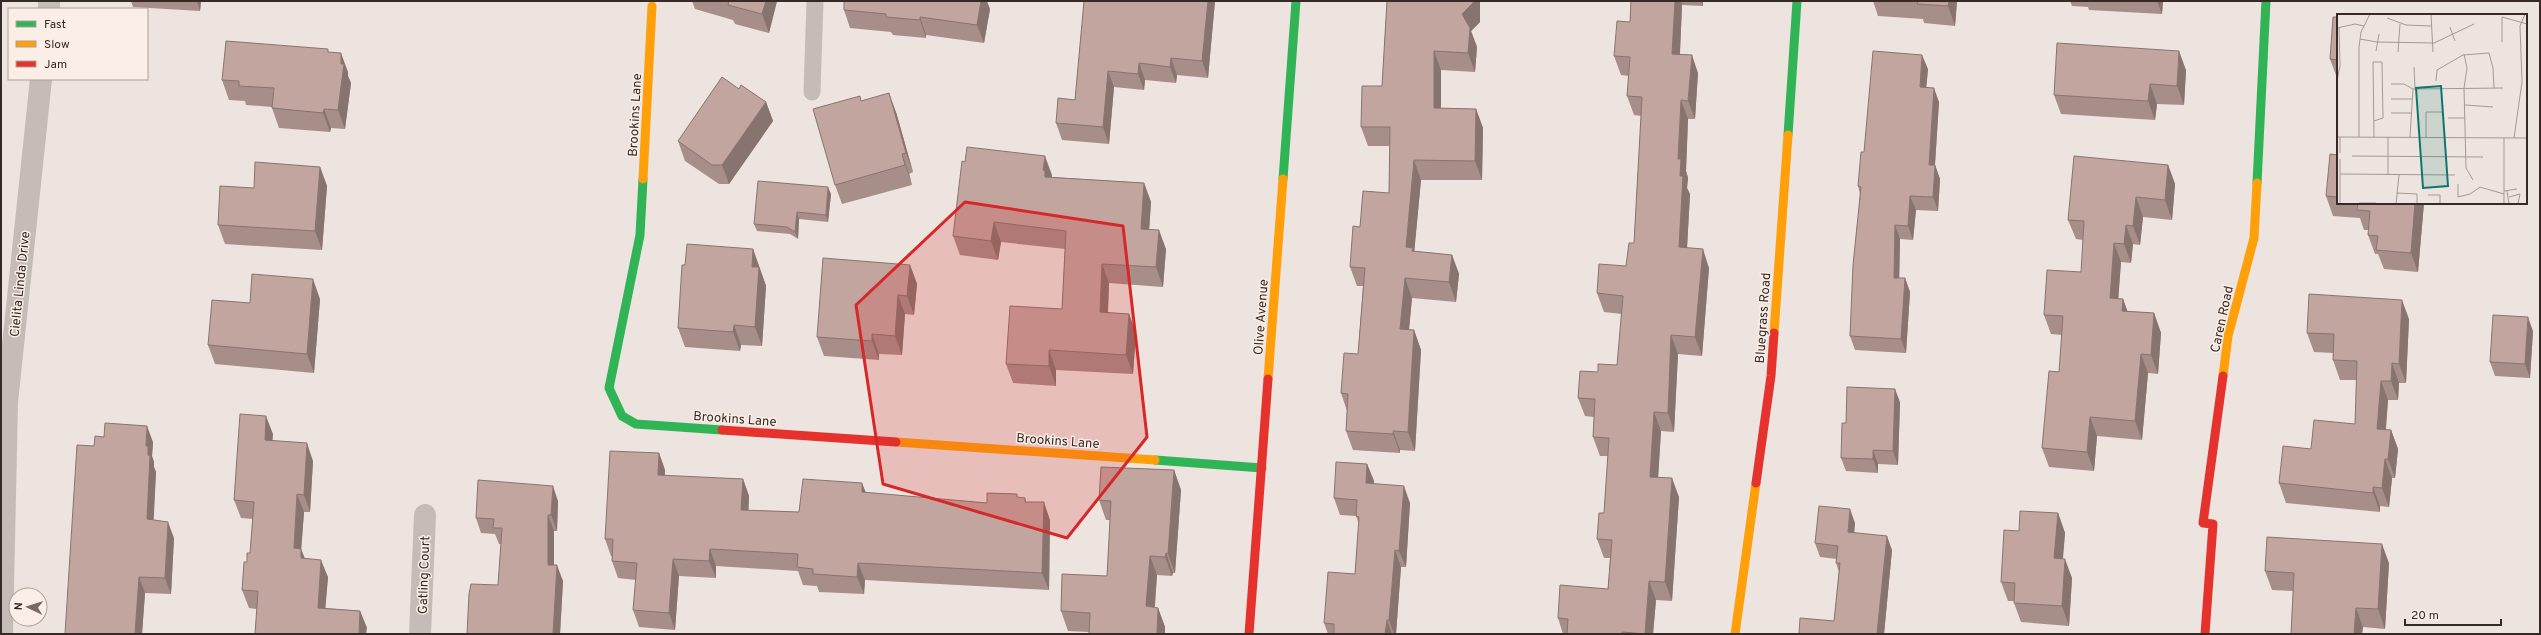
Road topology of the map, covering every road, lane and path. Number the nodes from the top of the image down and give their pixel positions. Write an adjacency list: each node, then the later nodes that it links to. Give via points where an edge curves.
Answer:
1 (815, 1): 7 (lane)
2 (1296, 1): 8 (street, Olive Avenue)
3 (1797, 1): 13 (street, Bluegrass Road, via 1771,376)
4 (2266, 1): 14 (street, Caren Road, via 2254,238 2228,336 2203,523 2213,524)
5 (652, 6): 8 (street, Brookins Lane, via 640,235 609,388 622,416 636,424)
6 (41, 80): 10 (street, Cielita Linda Drive, via 7,402)
7 (812, 92)
8 (1262, 468): 12 (street, Olive Avenue)
9 (425, 515): 11 (street, Gatling Court)
10 (2, 634)
11 (420, 634)
12 (1250, 634)
13 (1735, 634)
14 (2205, 634)

